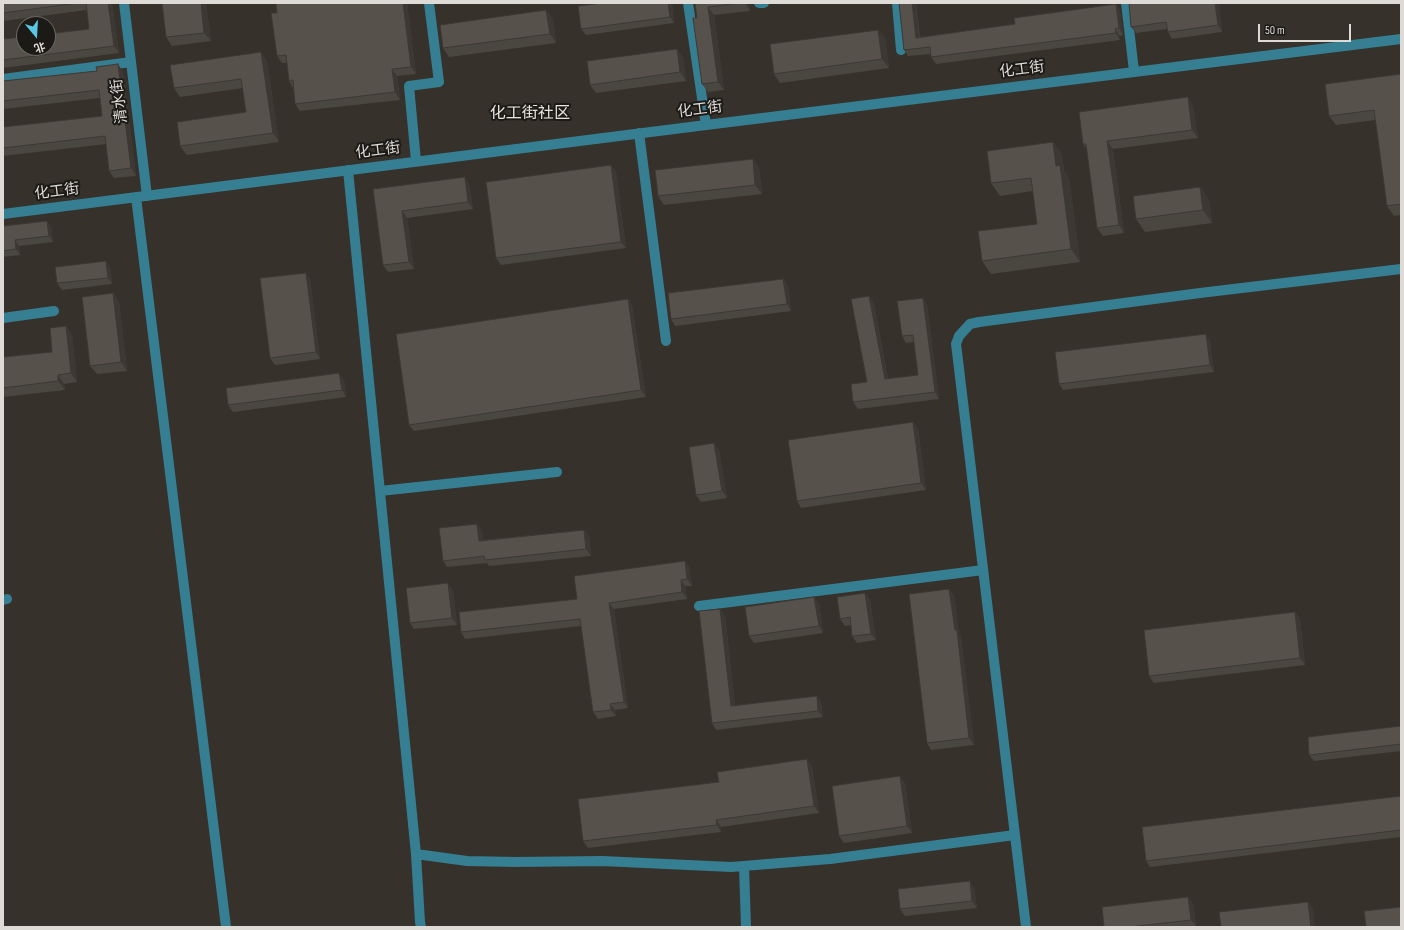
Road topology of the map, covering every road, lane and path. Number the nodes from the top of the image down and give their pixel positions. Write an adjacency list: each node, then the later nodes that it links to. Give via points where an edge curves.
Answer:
1 (124, 3): 10 (street, 清水街)
2 (429, 3): 15 (street, via 439,82 409,86)
3 (688, 3): 13 (street)
4 (759, 3): 5 (street)
5 (764, 3)
6 (897, 3): 9 (street)
7 (1126, 3): 11 (street)
8 (1401, 39): 11 (street, 化工街)
9 (901, 50)
10 (131, 62): 12 (street); 17 (street, 清水街)
11 (1134, 72): 13 (street, 化工街)
12 (3, 79)
13 (706, 124): 14 (street, 化工街)
14 (639, 133): 15 (street, 化工街); 23 (street)
15 (416, 161): 16 (street, 化工街)
16 (348, 170): 17 (street, 化工街); 25 (street)
17 (147, 196): 18 (street, 化工街)
18 (136, 197): 19 (street, 化工街); 31 (street)
19 (3, 214)
20 (1401, 269): 26 (street, via 970,324 959,336 956,344)
21 (54, 311): 22 (street)
22 (3, 318)
23 (666, 341)
24 (557, 472): 25 (street)
25 (380, 491): 29 (street)
26 (983, 570): 27 (street); 28 (street)
27 (699, 606)
28 (1015, 835): 30 (street, via 830,859); 34 (street)
29 (416, 854): 30 (street, via 467,861 602,861); 32 (street)
30 (744, 866): 33 (street)
31 (226, 927)
32 (421, 927)
33 (746, 927)
34 (1026, 927)

